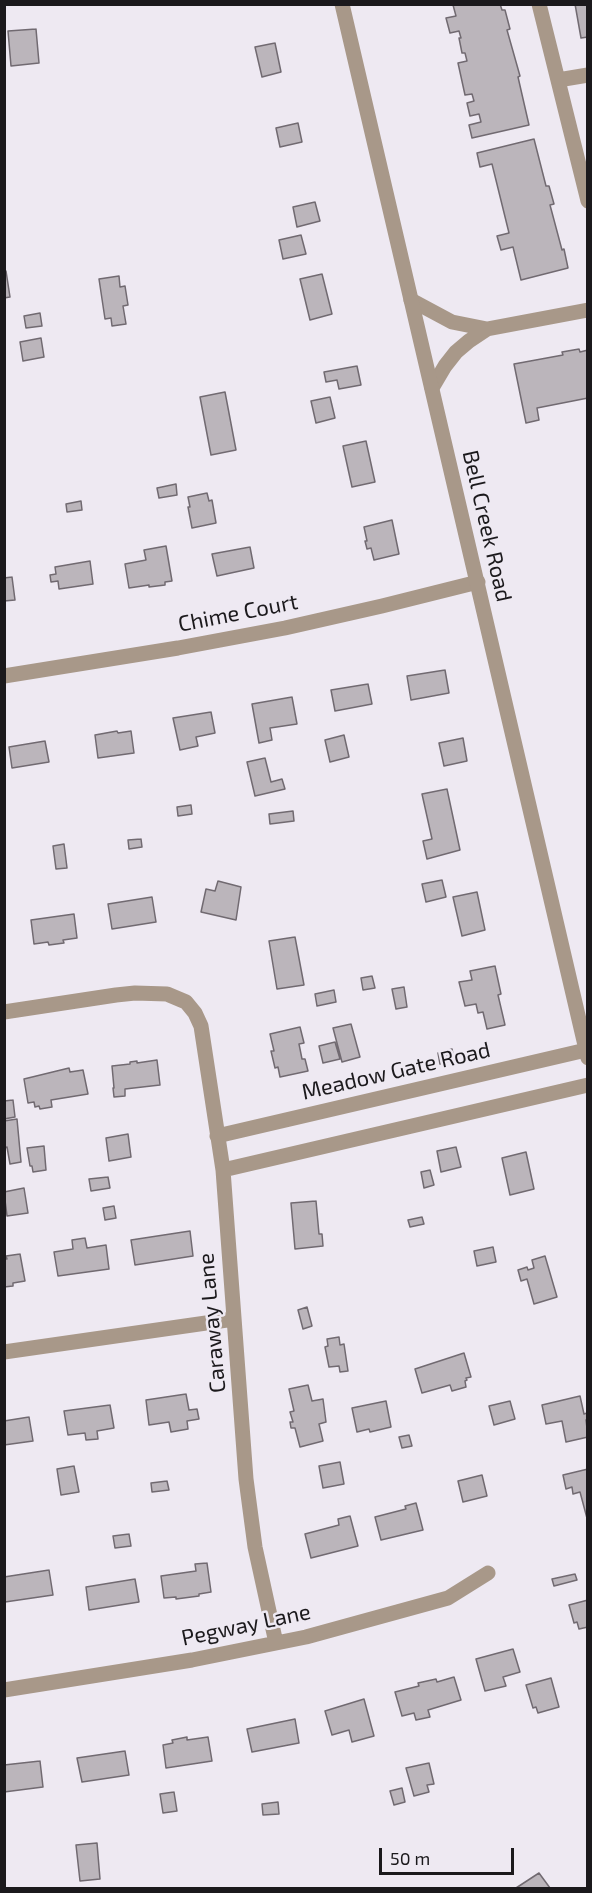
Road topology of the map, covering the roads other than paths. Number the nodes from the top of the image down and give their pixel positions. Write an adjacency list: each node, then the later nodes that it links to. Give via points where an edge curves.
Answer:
1 (342, 4): 6 (street, Bell Creek Road)
2 (539, 4): 4 (street)
3 (588, 75): 4 (street)
4 (558, 80): 5 (street)
5 (588, 201)
6 (411, 300): 8 (street, via 452,322); 9 (street, Bell Creek Road)
7 (588, 310): 8 (street)
8 (487, 329): 9 (street, via 456,352)
9 (432, 388): 10 (street, Bell Creek Road)
10 (478, 582): 11 (street, Chime Court, via 285,628); 13 (street, Bell Creek Road)
11 (4, 676)
12 (4, 1012): 15 (street, Caraway Lane, via 135,993 167,994 186,1002 201,1026)
13 (587, 1054): 15 (street, Meadow Gate Road)
14 (588, 1085): 16 (street)
15 (217, 1136): 16 (street, Caraway Lane)
16 (222, 1170): 17 (street, Caraway Lane)
17 (234, 1319): 18 (street); 20 (street, Caraway Lane, via 246,1479 255,1547)
18 (4, 1352)
19 (488, 1573): 20 (street, Pegway Lane, via 448,1598)
20 (276, 1643): 21 (street, Pegway Lane)
21 (4, 1690)

